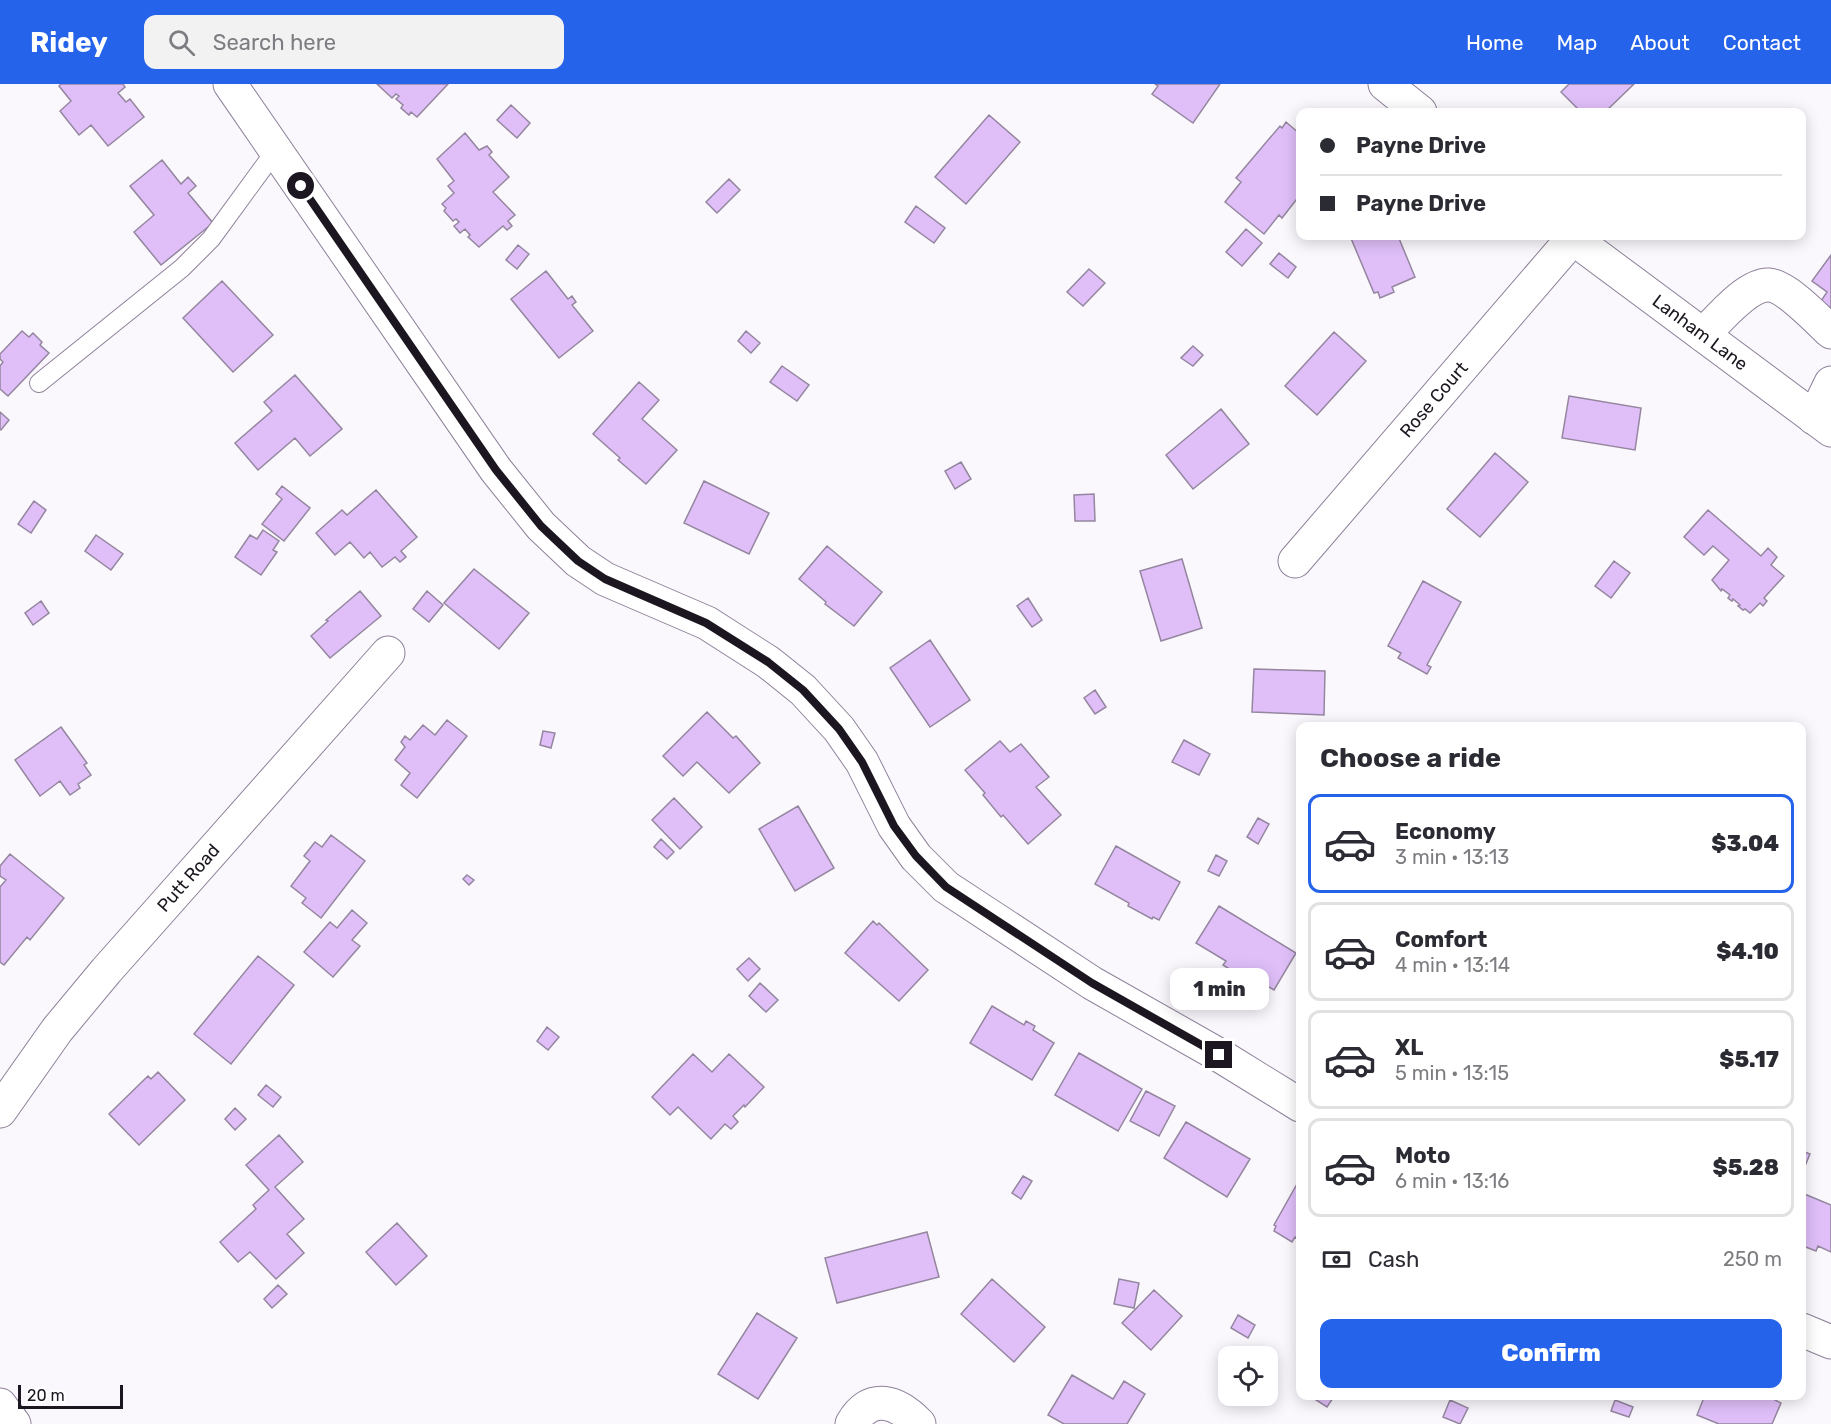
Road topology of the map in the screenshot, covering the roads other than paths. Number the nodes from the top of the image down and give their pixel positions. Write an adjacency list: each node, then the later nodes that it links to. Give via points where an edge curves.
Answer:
1 (230, 84): 4 (street)
2 (1385, 84): 3 (street)
3 (1415, 108)
4 (276, 150): 9 (lane, via 211,239 182,268); 14 (street, via 496,470 541,526 578,561 605,579 706,623 768,662 803,690 839,729 862,762 894,826 946,887 1092,983)
5 (1569, 240): 12 (street, Rose Court)
6 (1576, 240): 8 (street, Lanham Lane)
7 (1831, 332): 8 (street, via 1795,298 1770,285 1754,288)
8 (1703, 335): 11 (street, Lanham Lane)
9 (39, 383)
10 (1831, 383): 11 (street)
11 (1823, 424)
12 (1295, 561)
13 (388, 653): 15 (street, Putt Road, via 106,971 57,1030)
14 (1296, 1103)
15 (0, 1111)
16 (1806, 1332): 17 (street)
17 (1831, 1342)
18 (0, 1405): 19 (street)
19 (14, 1424)
20 (852, 1424): 21 (street, via 857,1415 874,1403 892,1404 908,1412)
21 (919, 1424)

